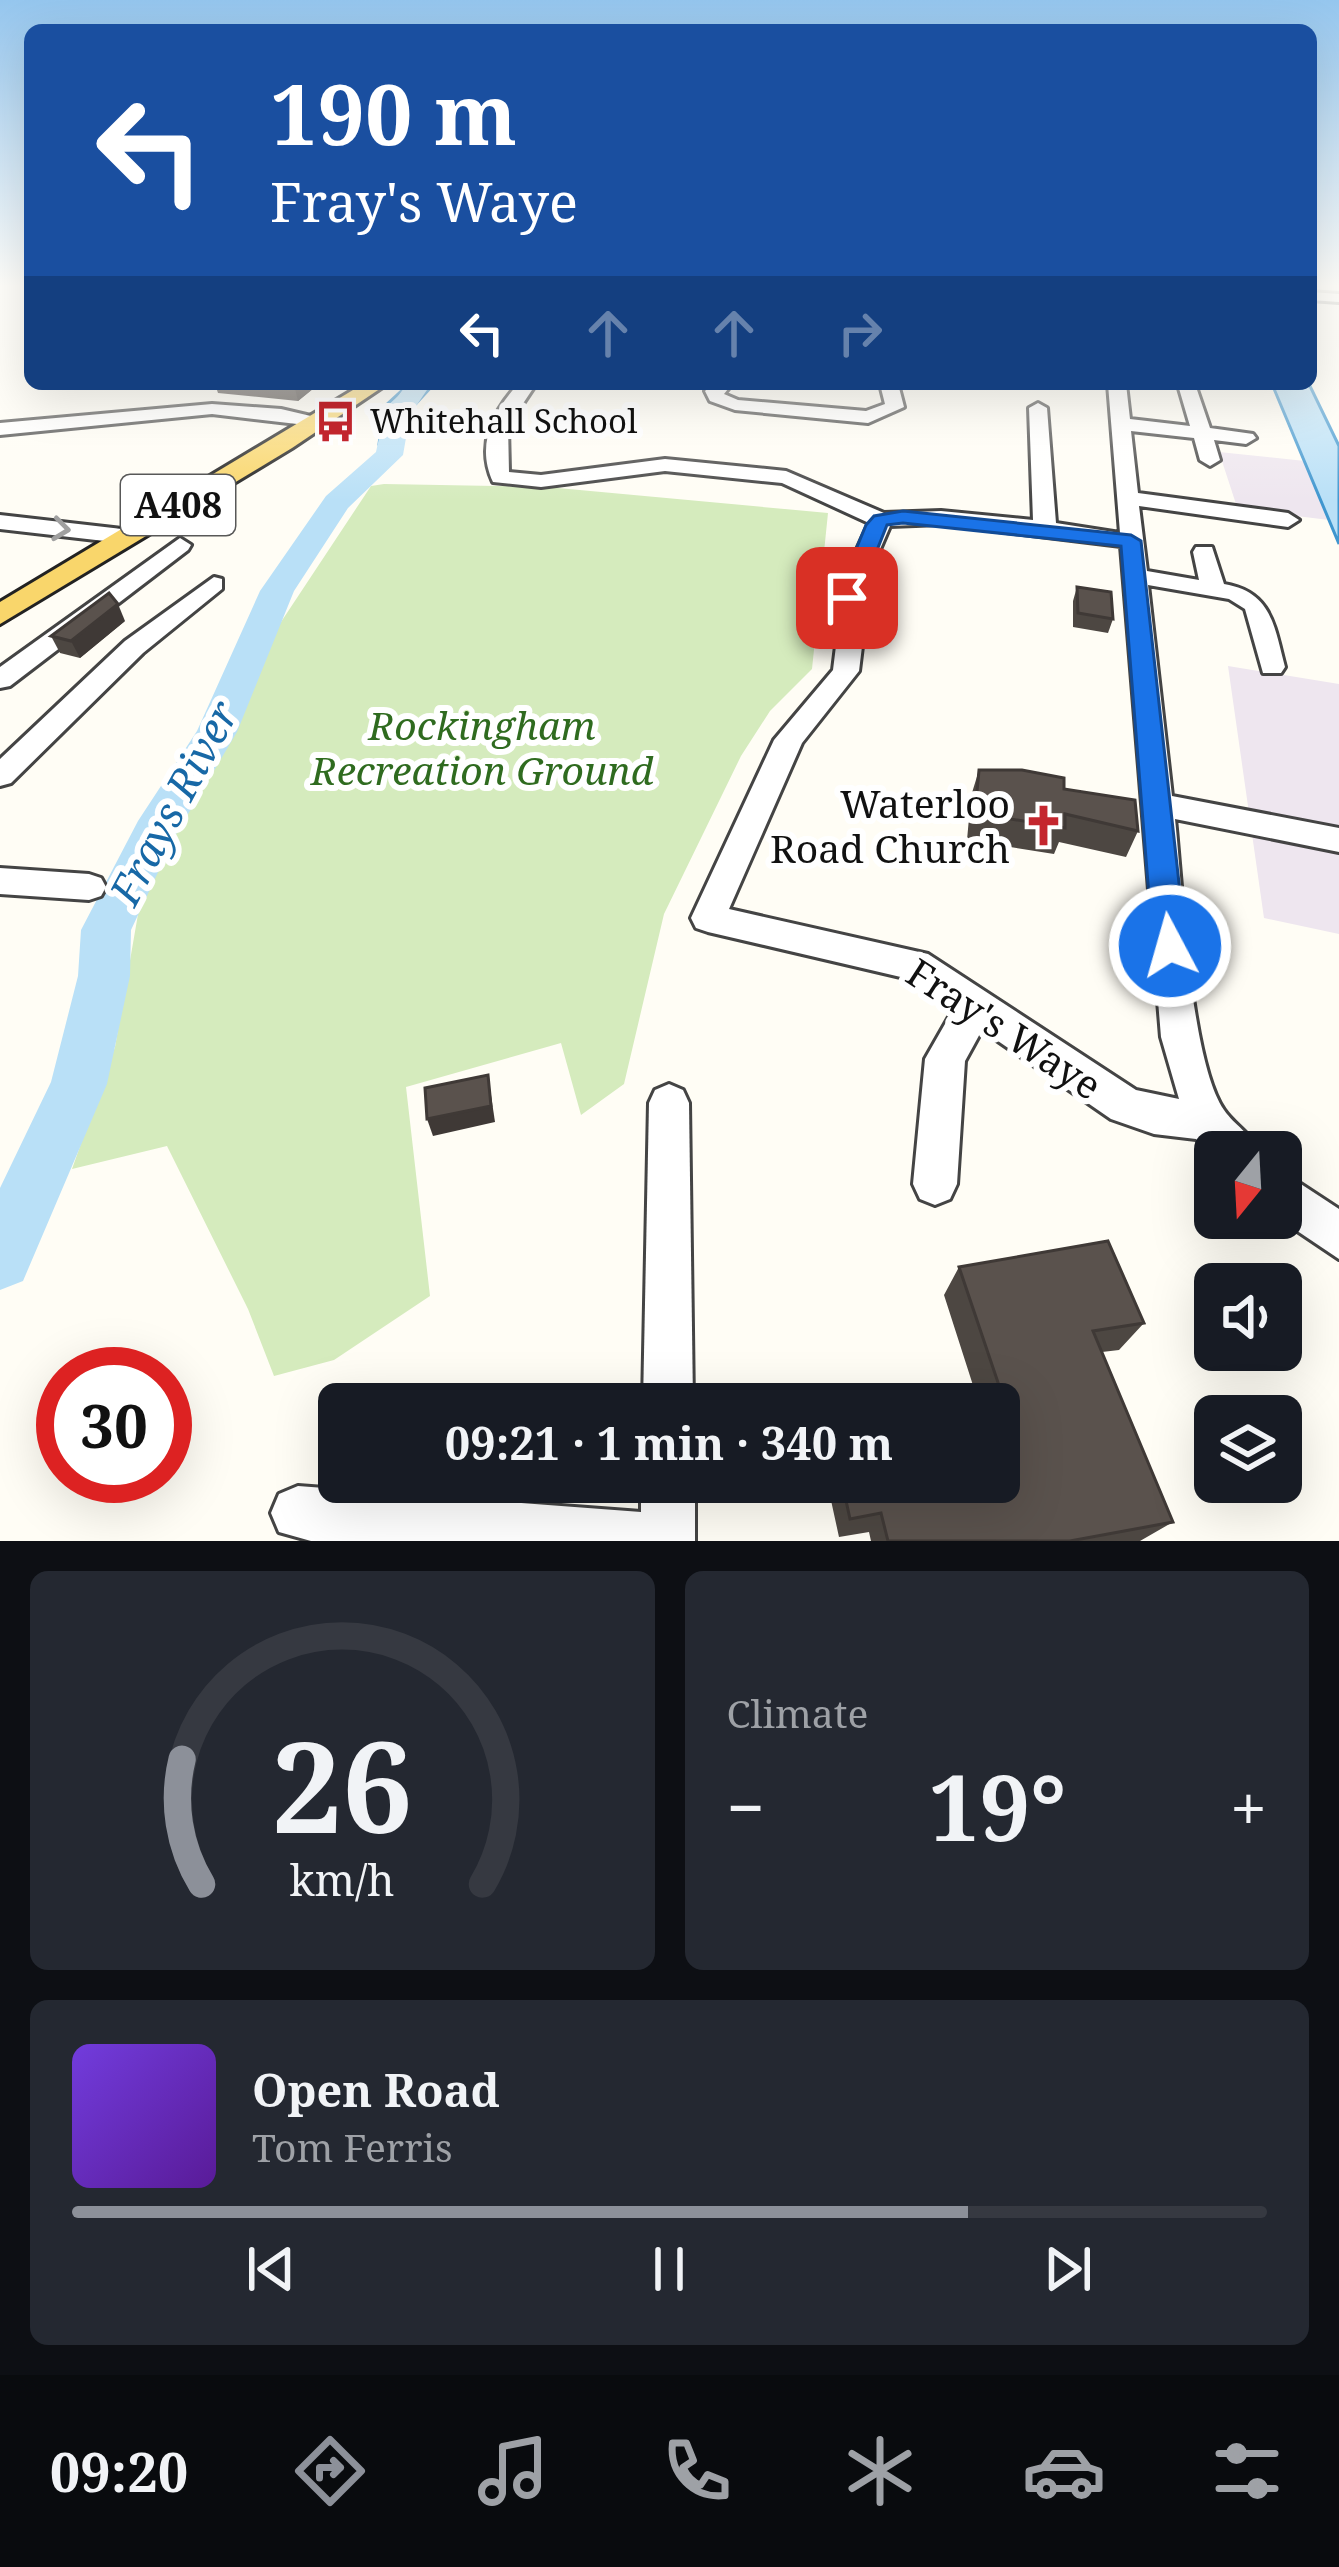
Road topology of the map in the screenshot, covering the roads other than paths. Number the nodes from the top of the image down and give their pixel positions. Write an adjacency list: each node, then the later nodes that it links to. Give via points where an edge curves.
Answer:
1 (368, 390): 8 (main road, A408)
2 (522, 390): 16 (street, via 500,414 500,478 541,482 665,466 786,477)
3 (715, 390): 4 (street, via 735,405 868,417 895,407)
4 (891, 390)
5 (1118, 390): 9 (street)
6 (1189, 390): 11 (street)
7 (1038, 408): 19 (street)
8 (322, 421): 10 (street, via 214,409); 20 (main road, A408)
9 (1123, 424): 11 (street); 14 (street)
10 (0, 429)
11 (1202, 433): 12 (street); 13 (street)
12 (1246, 438)
13 (1210, 460)
14 (1126, 498): 15 (street); 21 (street)
15 (1192, 507): 17 (street); 25 (street)
16 (881, 520): 19 (street); 34 (street, Fray's Waye, via 847,598 846,670 789,740 708,918 915,965)
17 (1288, 520)
18 (0, 522): 20 (street, one-way to 20)
19 (1045, 531): 21 (street)
20 (122, 536): 26 (main road, A408)
21 (1131, 541): 23 (street)
22 (179, 545): 28 (street)
23 (1136, 577): 25 (street); 30 (street)
24 (198, 590): 29 (street)
25 (1214, 590): 27 (street, via 1256,606)
26 (0, 615)
27 (1272, 667)
28 (0, 680)
29 (0, 776)
30 (1156, 803): 31 (street); 36 (street, via 1180,1036)
31 (1339, 840)
32 (0, 881): 33 (street)
33 (89, 887)
34 (975, 1006): 36 (street, Fray's Waye, via 1126,1106); 38 (street, via 945,1060)
35 (669, 1102): 41 (street)
36 (1206, 1121): 37 (street)
37 (1216, 1131)
38 (935, 1184)
39 (1302, 1208): 40 (street)
40 (1339, 1235)
41 (668, 1383)
42 (668, 1503): 44 (street)
43 (298, 1513): 44 (street)
44 (668, 1541)

